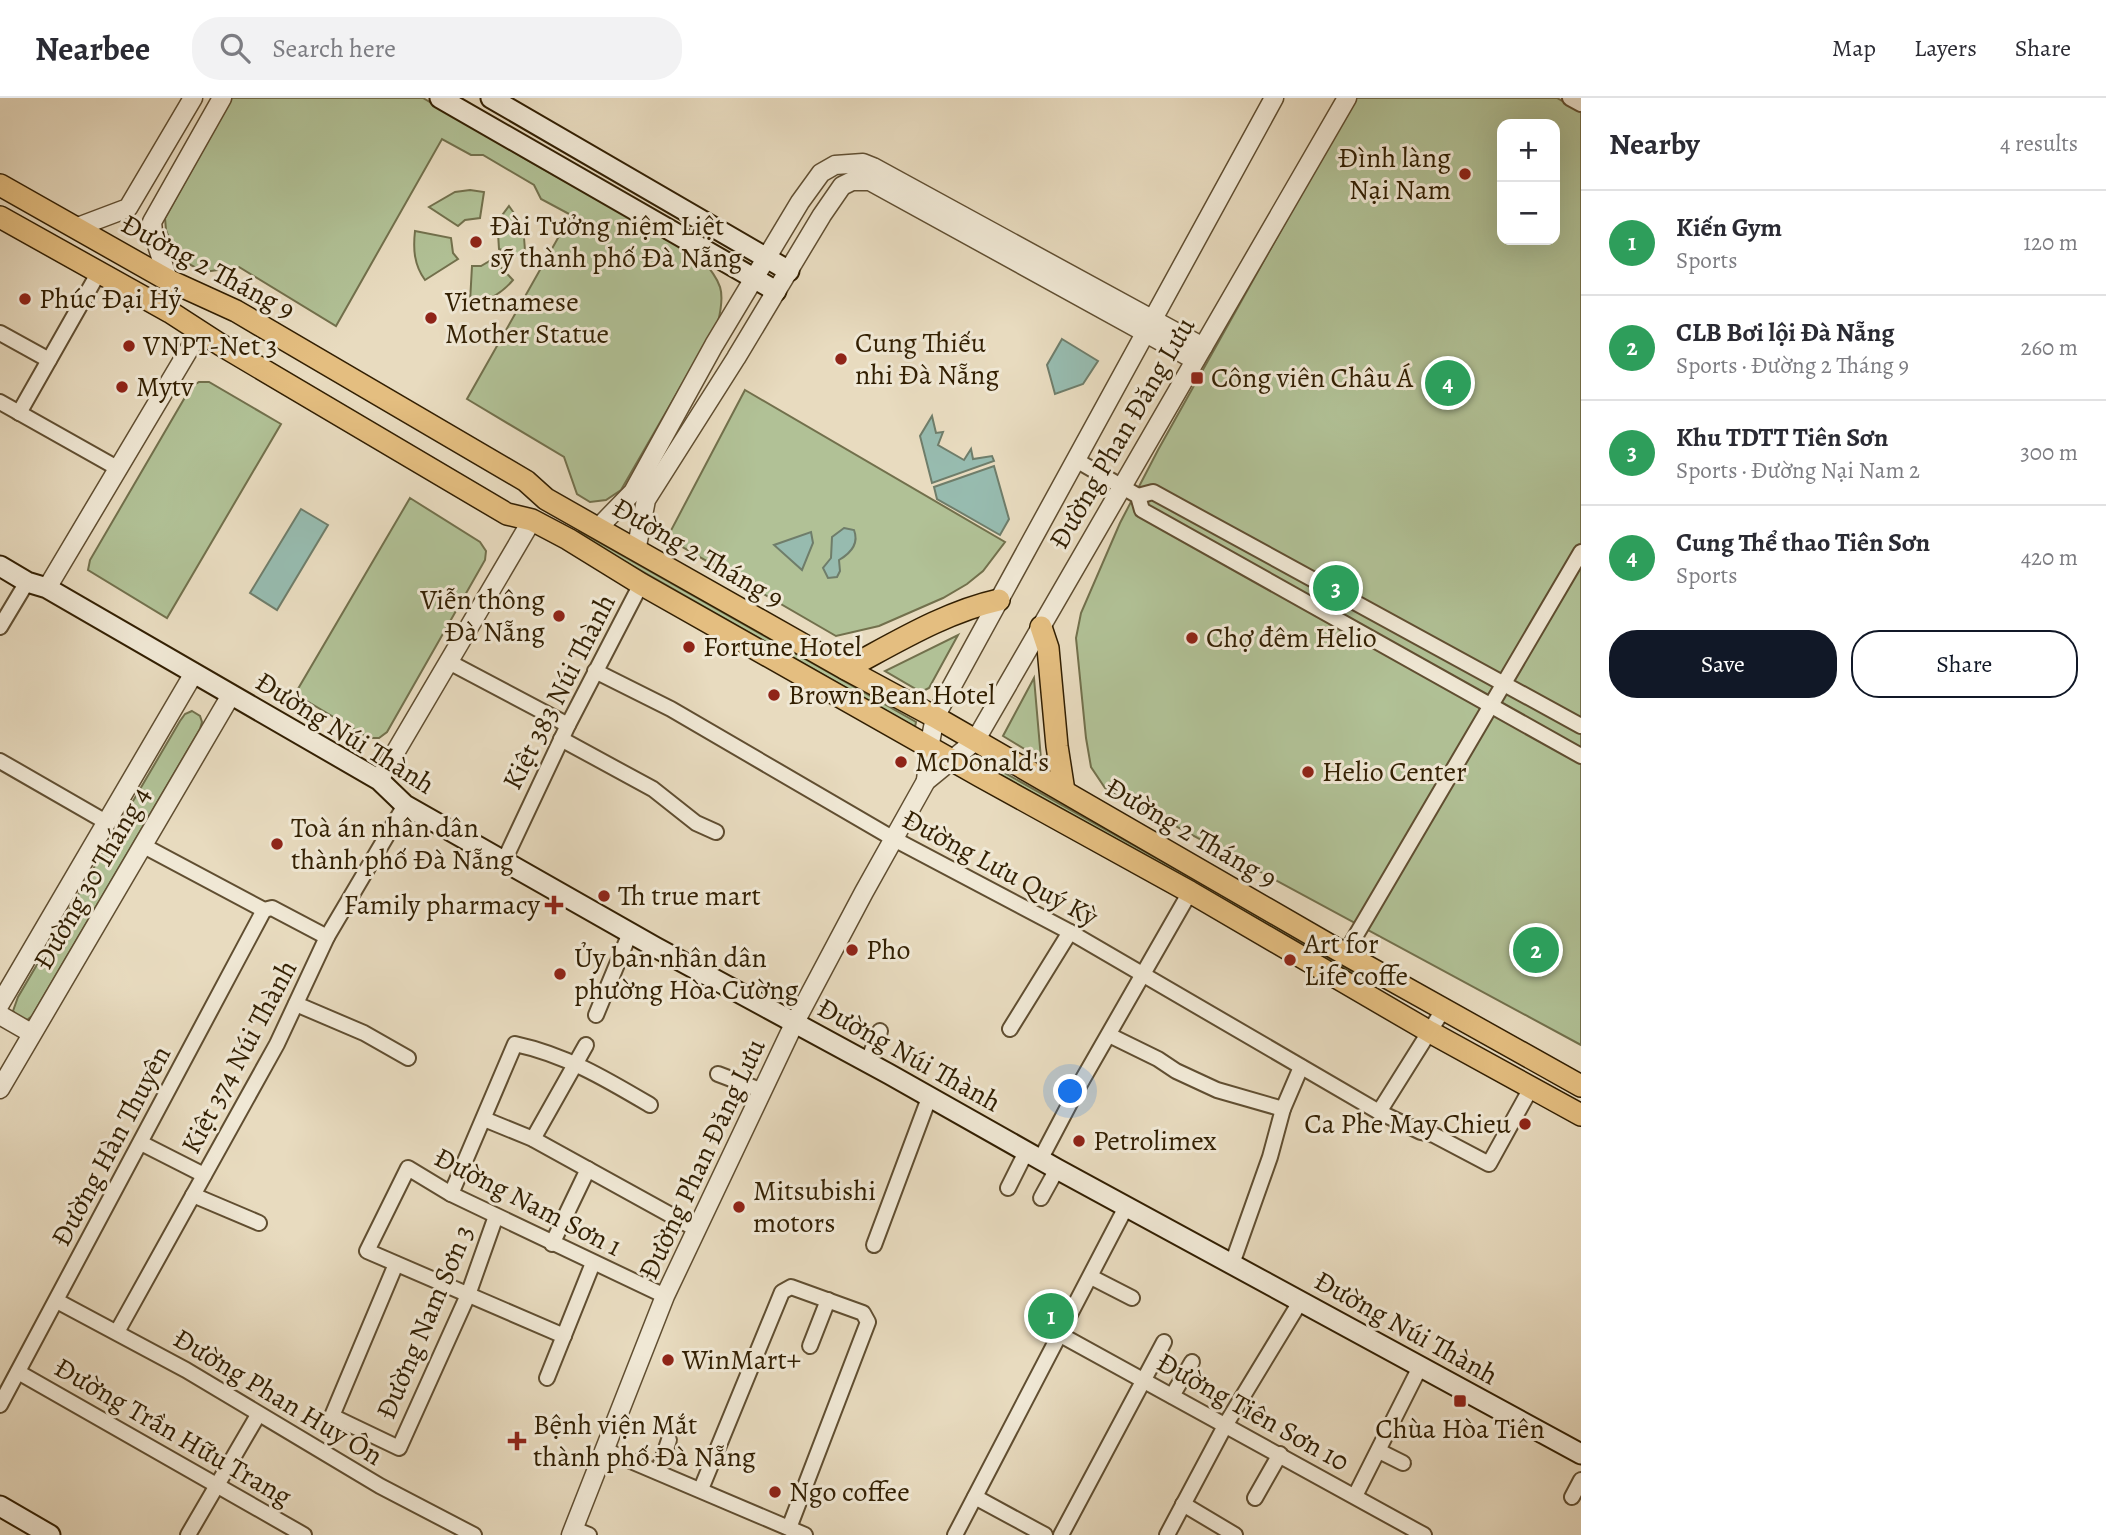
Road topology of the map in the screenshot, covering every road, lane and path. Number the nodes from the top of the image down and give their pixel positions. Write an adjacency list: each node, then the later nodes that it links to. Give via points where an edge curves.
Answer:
1 (193, 98): 13 (street, via 128,208)
2 (222, 98): 18 (street, via 152,222)
3 (440, 98): 11 (main road)
4 (491, 98): 9 (main road)
5 (1274, 98): 21 (street, Đường Phan Đăng Lưu)
6 (1347, 98): 24 (street, Đường Phan Đăng Lưu)
7 (1570, 98): 8 (street)
8 (1581, 104)
9 (636, 181): 11 (main road); 14 (main road)
10 (0, 185): 13 (main road, Đường 2 Tháng 9)
11 (623, 203): 17 (main road)
12 (0, 217): 16 (main road, Đường 2 Tháng 9)
13 (75, 228): 18 (main road, Đường 2 Tháng 9)
14 (767, 258): 15 (main road); 17 (street); 21 (street, via 821,173 835,165 863,163)
15 (789, 271): 19 (street); 21 (street, via 842,186 852,180 870,181)
16 (99, 272): 22 (main road, Đường 2 Tháng 9); 25 (street)
17 (754, 278): 19 (main road); 34 (street, via 633,492)
18 (168, 280): 20 (main road, Đường 2 Tháng 9)
19 (776, 291): 35 (street, via 646,500)
20 (216, 302): 22 (main road); 32 (main road, Đường 2 Tháng 9, via 526,481)
21 (1149, 326): 24 (street); 28 (street, Đường Phan Đăng Lưu)
22 (200, 331): 29 (street); 33 (main road, Đường 2 Tháng 9, via 507,514)
23 (0, 333): 25 (street)
24 (1199, 354): 30 (street, Đường Phan Đăng Lưu)
25 (49, 360): 27 (street)
26 (0, 402): 27 (street)
27 (19, 413): 29 (street)
28 (1076, 460): 30 (street); 41 (street, Đường Phan Đăng Lưu)
29 (119, 469): 40 (street)
30 (1122, 486): 31 (street); 42 (street, Đường Phan Đăng Lưu)
31 (1138, 496): 48 (street, via 1153,492); 50 (street, via 1142,510)
32 (546, 499): 33 (main road); 34 (main road, Đường 2 Tháng 9)
33 (532, 520): 39 (main road, Đường 2 Tháng 9); 44 (street)
34 (598, 528): 35 (main road, Đường 2 Tháng 9)
35 (636, 551): 45 (main road, Đường 2 Tháng 9)
36 (1581, 552): 48 (street)
37 (0, 566): 38 (main road, Đường Núi Thành)
38 (27, 582): 40 (main road, Đường Núi Thành); 43 (street)
39 (641, 584): 46 (street, Kiệt 383 Núi Thành); 56 (main road, Đường 2 Tháng 9)
40 (47, 588): 47 (main road, Đường Núi Thành)
41 (999, 600): 45 (main road, via 912,634); 51 (street, Đường Phan Đăng Lưu)
42 (1041, 626): 55 (street, Đường Phan Đăng Lưu); 62 (main road, via 1048,648)
43 (0, 627)
44 (449, 662): 52 (street); 60 (street)
45 (846, 669): 51 (main road, Đường 2 Tháng 9)
46 (595, 671): 52 (street, Kiệt 383 Núi Thành); 66 (street, Đường Lưu Quý Kỳ, via 671,709)
47 (194, 673): 49 (main road, Đường Núi Thành); 64 (street, Đường 30 Tháng 4)
48 (1502, 683): 50 (street); 53 (street)
49 (231, 695): 60 (main road, Đường Núi Thành); 67 (street, Đường 30 Tháng 4)
50 (1490, 704): 57 (street); 74 (street)
51 (936, 717): 55 (main road, Đường 2 Tháng 9); 56 (street, Đường Phan Đăng Lưu)
52 (568, 725): 54 (street, Kiệt 383 Núi Thành)
53 (1581, 726)
54 (561, 739): 65 (street, via 653,789); 68 (street, Kiệt 383 Núi Thành)
55 (975, 741): 58 (street, Đường Phan Đăng Lưu); 62 (main road, Đường 2 Tháng 9)
56 (929, 748): 58 (main road, Đường 2 Tháng 9); 61 (street, Đường Phan Đăng Lưu)
57 (1581, 756)
58 (951, 760): 61 (street, Đường Phan Đăng Lưu); 69 (main road, Đường 2 Tháng 9)
59 (0, 761): 64 (street)
60 (379, 780): 63 (main road, Đường Núi Thành)
61 (926, 781): 66 (street, Đường Phan Đăng Lưu)
62 (1064, 791): 74 (main road, Đường 2 Tháng 9)
63 (405, 805): 68 (main road, Đường Núi Thành); 73 (street, Kiệt 374 Núi Thành)
64 (106, 822): 76 (street, Đường 30 Tháng 4)
65 (716, 832)
66 (894, 839): 71 (street, Đường Lưu Quý Kỳ); 81 (street, Đường Phan Đăng Lưu)
67 (142, 845): 70 (street); 84 (street, Đường 30 Tháng 4)
68 (504, 861): 72 (main road, Đường Núi Thành)
69 (1190, 892): 75 (street); 85 (main road, Đường 2 Tháng 9)
70 (264, 910): 73 (street, via 272,908); 104 (street, Đường Hàn Thuyên)
71 (1070, 932): 75 (street, Đường Lưu Quý Kỳ); 82 (street)
72 (630, 933): 80 (street); 81 (main road, Đường Núi Thành)
73 (327, 937): 77 (street, Kiệt 374 Núi Thành)
74 (1345, 954): 78 (main road, Đường 2 Tháng 9)
75 (1144, 975): 86 (street); 91 (street, Đường Lưu Quý Kỳ)
76 (0, 1004)
77 (296, 1004): 88 (street); 107 (street, Kiệt 374 Núi Thành)
78 (1443, 1010): 85 (street); 93 (main road, Đường 2 Tháng 9)
79 (0, 1015): 84 (street)
80 (596, 1015)
81 (794, 1024): 90 (main road, Đường Núi Thành); 96 (street, Đường Phan Đăng Lưu)
82 (1010, 1029)
83 (880, 1031): 90 (street)
84 (31, 1032): 95 (street, Đường 30 Tháng 4)
85 (1430, 1032): 94 (main road, Đường 2 Tháng 9); 100 (street)
86 (1109, 1035): 99 (street, via 1217,1090); 105 (street)
87 (586, 1045): 89 (street)
88 (408, 1058)
89 (575, 1063): 98 (street); 102 (street, via 515,1044); 103 (street)
90 (867, 1063): 97 (main road, Đường Núi Thành)
91 (1301, 1067): 99 (street); 100 (street, Đường Lưu Quý Kỳ)
92 (718, 1074): 96 (street)
93 (1581, 1086)
94 (1531, 1088): 100 (street, Đường Lưu Quý Kỳ, via 1489,1164); 101 (main road, Đường 2 Tháng 9)
95 (0, 1089)
96 (763, 1091): 115 (street, Đường Phan Đăng Lưu)
97 (929, 1098): 105 (main road, Đường Núi Thành); 117 (street)
98 (650, 1105)
99 (1283, 1109): 120 (street)
100 (1380, 1111)
101 (1581, 1115)
102 (484, 1119): 103 (street); 109 (street)
103 (533, 1139): 106 (street)
104 (141, 1143): 107 (street); 126 (street, Đường Hàn Thuyên)
105 (1041, 1160): 108 (street); 111 (street); 112 (main road, Đường Núi Thành)
106 (588, 1169): 115 (street); 116 (street)
107 (204, 1175): 110 (street, Kiệt 374 Núi Thành)
108 (1008, 1188)
109 (451, 1194): 113 (street, Đường Nam Sơn 1); 119 (street, Đường Nam Sơn 1, via 408,1168 368,1251)
110 (194, 1195): 114 (street); 128 (street, Kiệt 374 Núi Thành)
111 (1041, 1198)
112 (1126, 1207): 120 (main road, Đường Núi Thành); 121 (street)
113 (496, 1216): 116 (street, Đường Nam Sơn 1); 122 (street, Đường Nam Sơn 3)
114 (259, 1223)
115 (696, 1228): 123 (street, Đường Phan Đăng Lưu)
116 (552, 1244): 118 (street, Đường Nam Sơn 1)
117 (874, 1245)
118 (593, 1263): 123 (street, Đường Nam Sơn 1); 130 (street)
119 (396, 1264): 122 (street); 122 (street, Đường Nam Sơn 3, via 332,1416 399,1448)
120 (1232, 1264): 127 (main road, Đường Núi Thành)
121 (1091, 1277): 124 (street); 129 (street)
122 (468, 1295): 130 (street)
123 (665, 1296): 143 (street, Đường Phan Đăng Lưu)
124 (1132, 1298)
125 (828, 1300): 132 (street); 151 (street, via 791,1287 782,1292); 158 (street, via 863,1313 868,1322)
126 (57, 1301): 128 (street, Đường Phan Huy Ôn); 135 (street, Đường Hàn Thuyên)
127 (1300, 1302): 134 (main road, Đường Núi Thành); 141 (street)
128 (117, 1332): 140 (street, Đường Phan Huy Ôn)
129 (1059, 1334): 137 (street, Đường Tiên Sơn 10); 153 (street)
130 (564, 1336): 136 (street)
131 (1164, 1342): 137 (street)
132 (810, 1346)
133 (1192, 1362): 138 (street)
134 (1420, 1367): 144 (street); 146 (main road, Đường Núi Thành)
135 (18, 1371): 139 (street, Đường Hàn Thuyên); 150 (street, Đường Trần Hữu Trang)
136 (547, 1378)
137 (1143, 1380): 138 (street, Đường Tiên Sơn 10); 167 (street)
138 (1172, 1396): 141 (street, Đường Tiên Sơn 10)
139 (0, 1405)
140 (258, 1415): 150 (street); 163 (street, Đường Phan Huy Ôn)
141 (1226, 1424): 145 (street, Đường Tiên Sơn 10); 156 (street)
142 (669, 1440): 148 (street)
143 (605, 1450): 148 (street); 159 (street, Đường Phan Đăng Lưu)
144 (1379, 1451): 147 (street); 152 (street)
145 (1280, 1454): 152 (street, Đường Tiên Sơn 10); 155 (street)
146 (1581, 1454)
147 (1403, 1463)
148 (658, 1472): 151 (street)
149 (1581, 1480): 154 (street)
150 (217, 1484): 161 (street); 162 (street, Đường Trần Hữu Trang)
151 (701, 1489): 158 (street)
152 (1355, 1496): 170 (street, Đường Tiên Sơn 10)
153 (975, 1497): 165 (street); 166 (street)
154 (1572, 1497)
155 (1255, 1498)
156 (1183, 1504): 168 (street); 169 (street)
157 (0, 1506): 160 (main road)
158 (789, 1528): 164 (street)
159 (578, 1533)
160 (50, 1535)
161 (188, 1535)
162 (304, 1535)
163 (474, 1535)
164 (805, 1535)
165 (956, 1535)
166 (1045, 1535)
167 (1061, 1535)
168 (1167, 1535)
169 (1235, 1535)
170 (1424, 1535)

